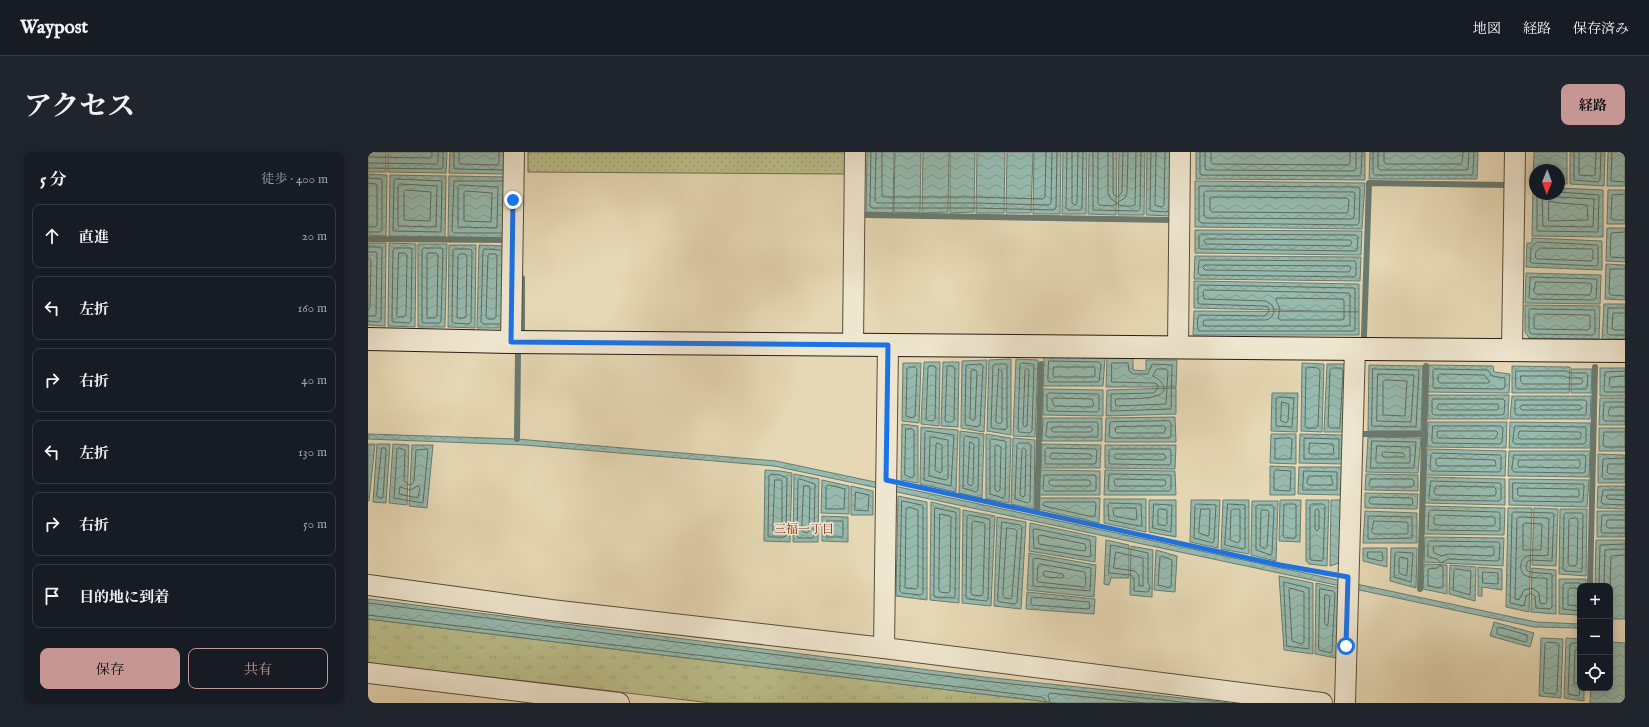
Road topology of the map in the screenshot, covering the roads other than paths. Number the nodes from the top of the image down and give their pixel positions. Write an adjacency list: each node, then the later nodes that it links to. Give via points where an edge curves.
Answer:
1 (514, 152): 6 (street)
2 (855, 152): 7 (street)
3 (1180, 152): 9 (street)
4 (1515, 152): 11 (street)
5 (368, 340): 6 (street)
6 (511, 342): 7 (street)
7 (853, 345): 8 (street)
8 (888, 345): 9 (street); 14 (street)
9 (1178, 347): 10 (street)
10 (1355, 348): 11 (street); 18 (street)
11 (1512, 349): 12 (street)
12 (1625, 350)
13 (368, 585): 14 (street, via 551,610)
14 (884, 648): 17 (street)
15 (368, 673): 16 (street)
16 (619, 703)
17 (1322, 703)
18 (1345, 703)

